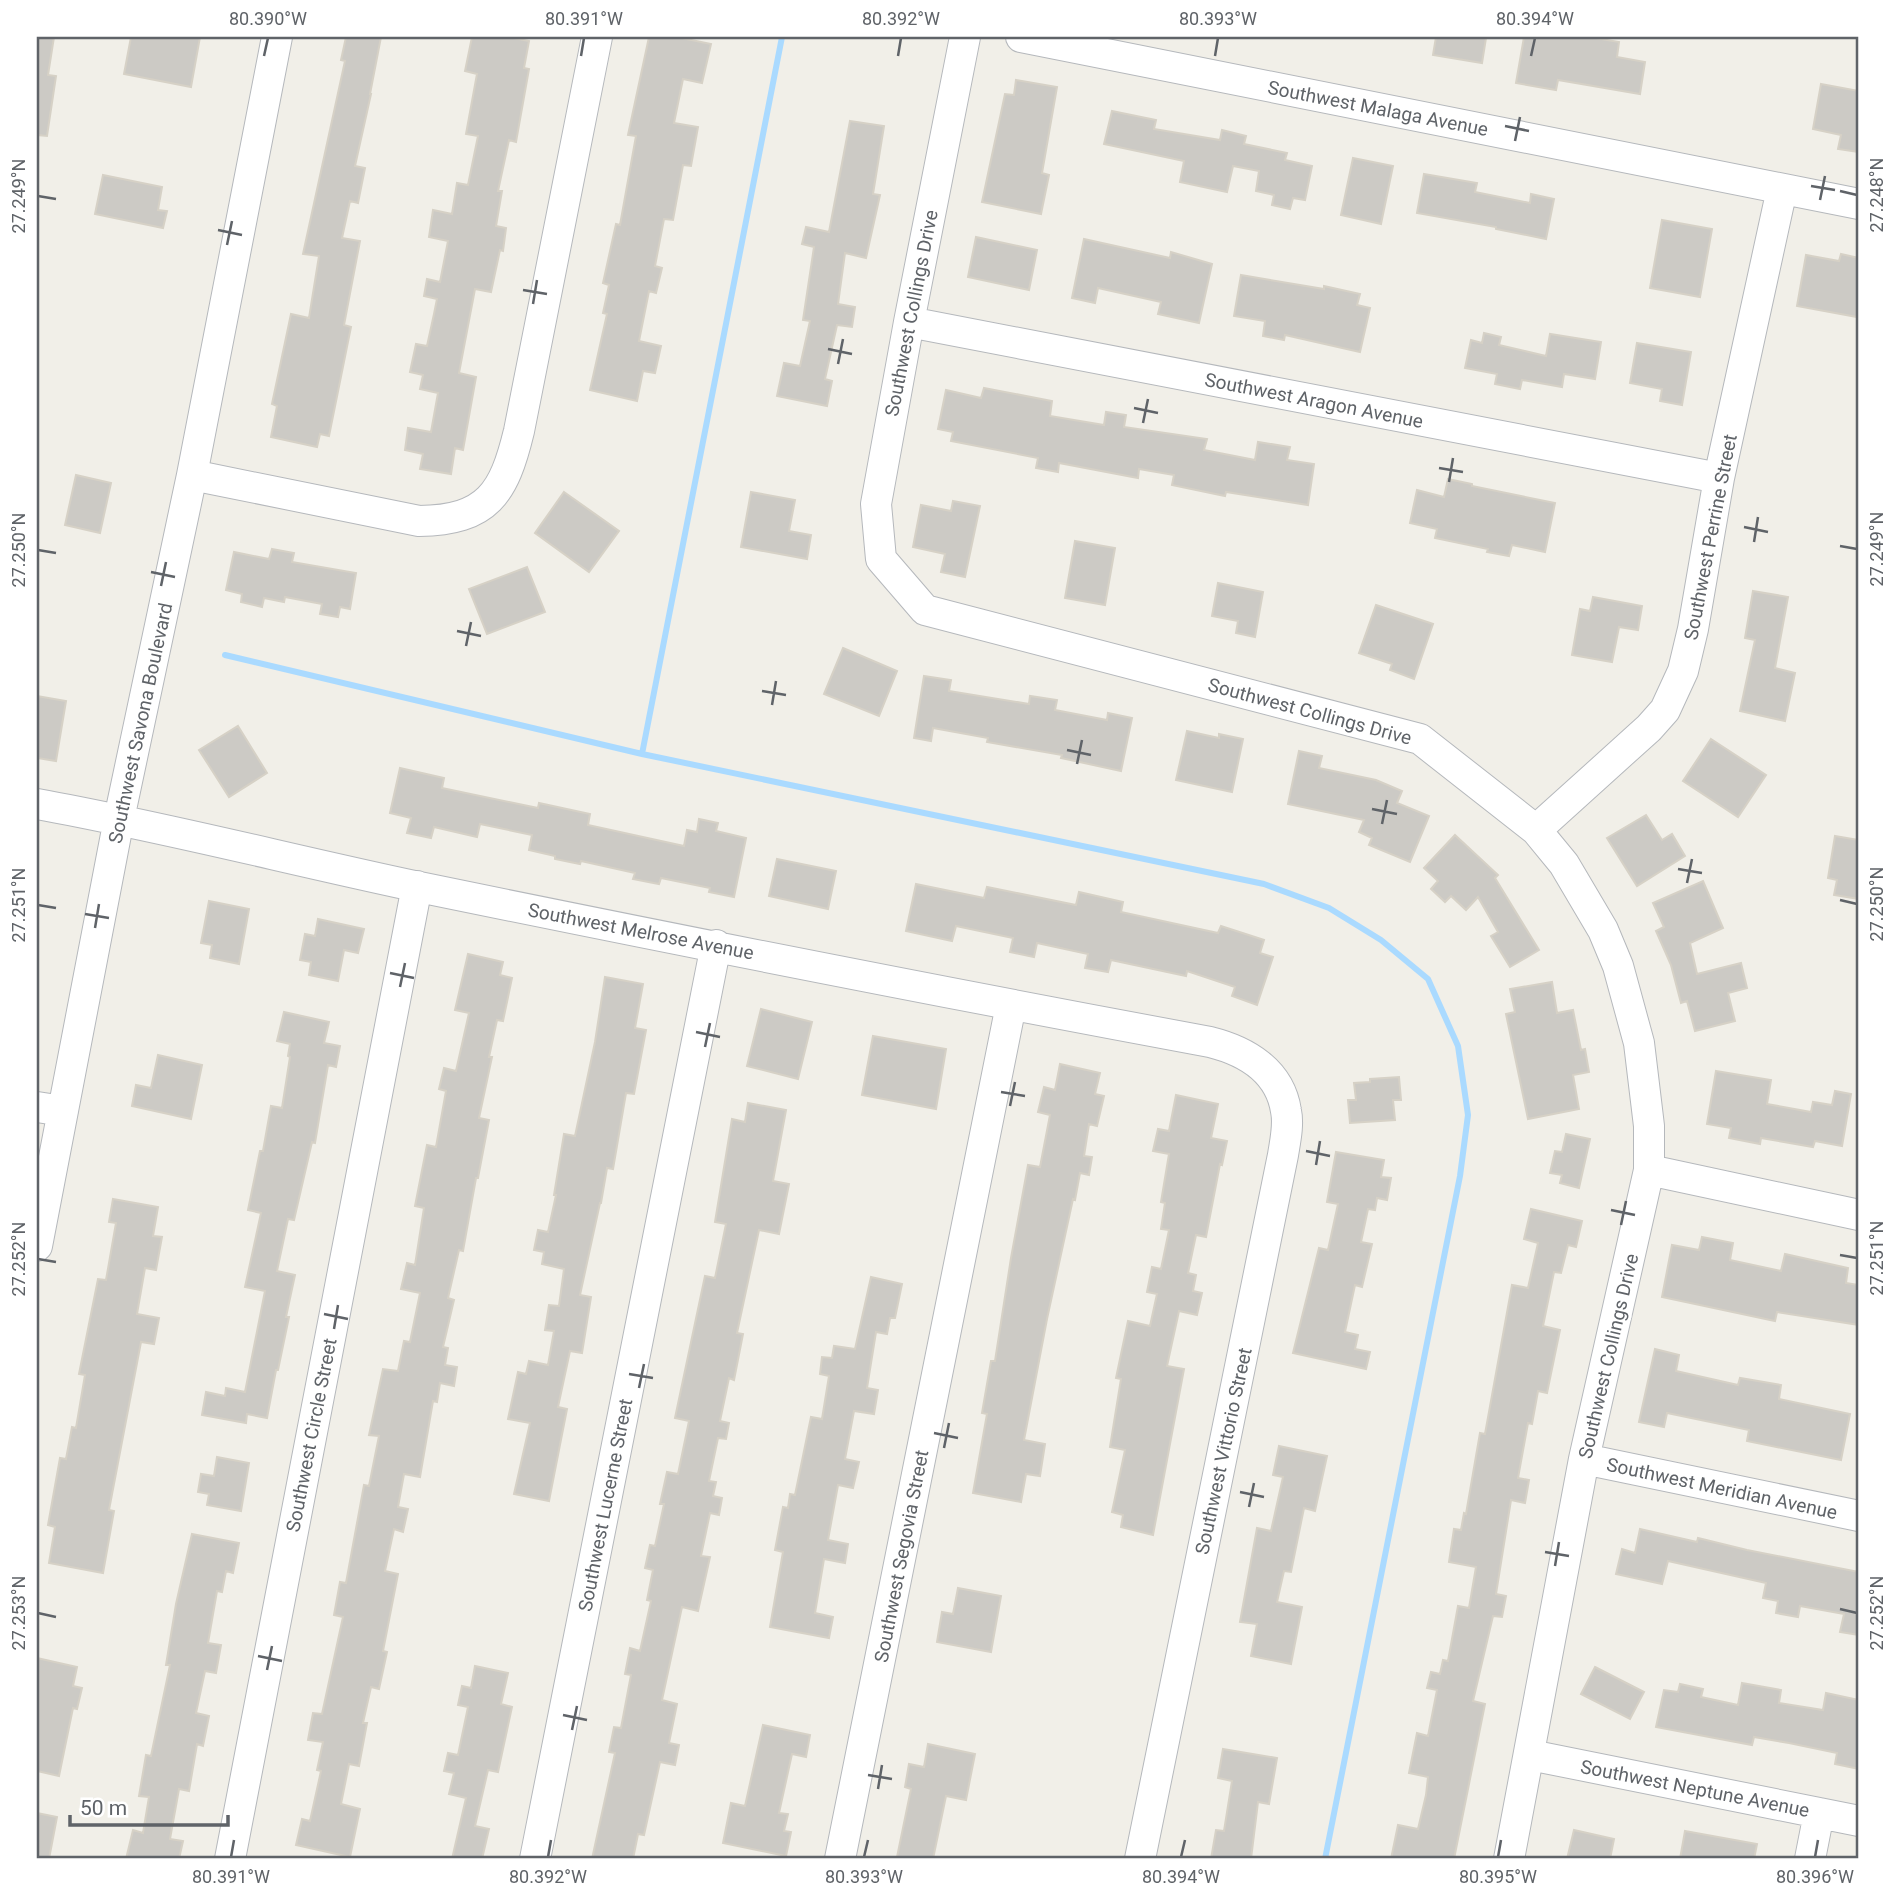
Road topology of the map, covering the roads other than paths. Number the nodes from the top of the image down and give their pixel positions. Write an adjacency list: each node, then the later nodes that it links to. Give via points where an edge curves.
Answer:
1 (277, 37): 8 (street, Southwest Savona Boulevard)
2 (597, 37): 8 (street, via 519,430 504,479 493,496 462,516 419,521)
3 (965, 37): 7 (street, Southwest Collings Drive)
4 (1021, 37): 5 (street, Southwest Malaga Avenue)
5 (1782, 189): 6 (street, Southwest Malaga Avenue); 9 (street, Southwest Perrine Street)
6 (1859, 204)
7 (909, 322): 9 (street, Southwest Aragon Avenue); 12 (street, Southwest Collings Drive, via 876,504 881,559 925,610 1419,739)
8 (192, 475): 11 (street, Southwest Savona Boulevard)
9 (1719, 478): 12 (street, Southwest Perrine Street, via 1693,629 1674,694 1649,728)
10 (37, 804): 11 (street, Southwest Melrose Avenue)
11 (119, 819): 13 (street, Southwest Melrose Avenue); 17 (street, Southwest Savona Boulevard)
12 (1536, 830): 18 (street, Southwest Collings Drive, via 1580,888 1618,966 1641,1056)
13 (417, 886): 14 (street, Southwest Melrose Avenue); 26 (street, Southwest Circle Street)
14 (716, 945): 15 (street, Southwest Melrose Avenue); 27 (street, Southwest Lucerne Street)
15 (1011, 1005): 16 (street, Southwest Melrose Avenue, via 1210,1042); 28 (street, Southwest Segovia Street)
16 (1246, 1055): 29 (street, Southwest Vittorio Street, via 1270,1075 1280,1093 1286,1111 1283,1155)
17 (50, 1109): 20 (street, Southwest Savona Boulevard)
18 (1649, 1170): 19 (street); 21 (street, Southwest Collings Drive)
19 (1859, 1214)
20 (37, 1245)
21 (1584, 1460): 22 (street, Southwest Meridian Avenue); 23 (street, Southwest Collings Drive)
22 (1859, 1516)
23 (1530, 1755): 24 (street, Southwest Neptune Avenue); 30 (street, Southwest Collings Drive)
24 (1819, 1813): 25 (street, Southwest Neptune Avenue); 31 (street)
25 (1859, 1821)
26 (230, 1859)
27 (534, 1859)
28 (840, 1859)
29 (1140, 1859)
30 (1509, 1859)
31 (1810, 1859)

